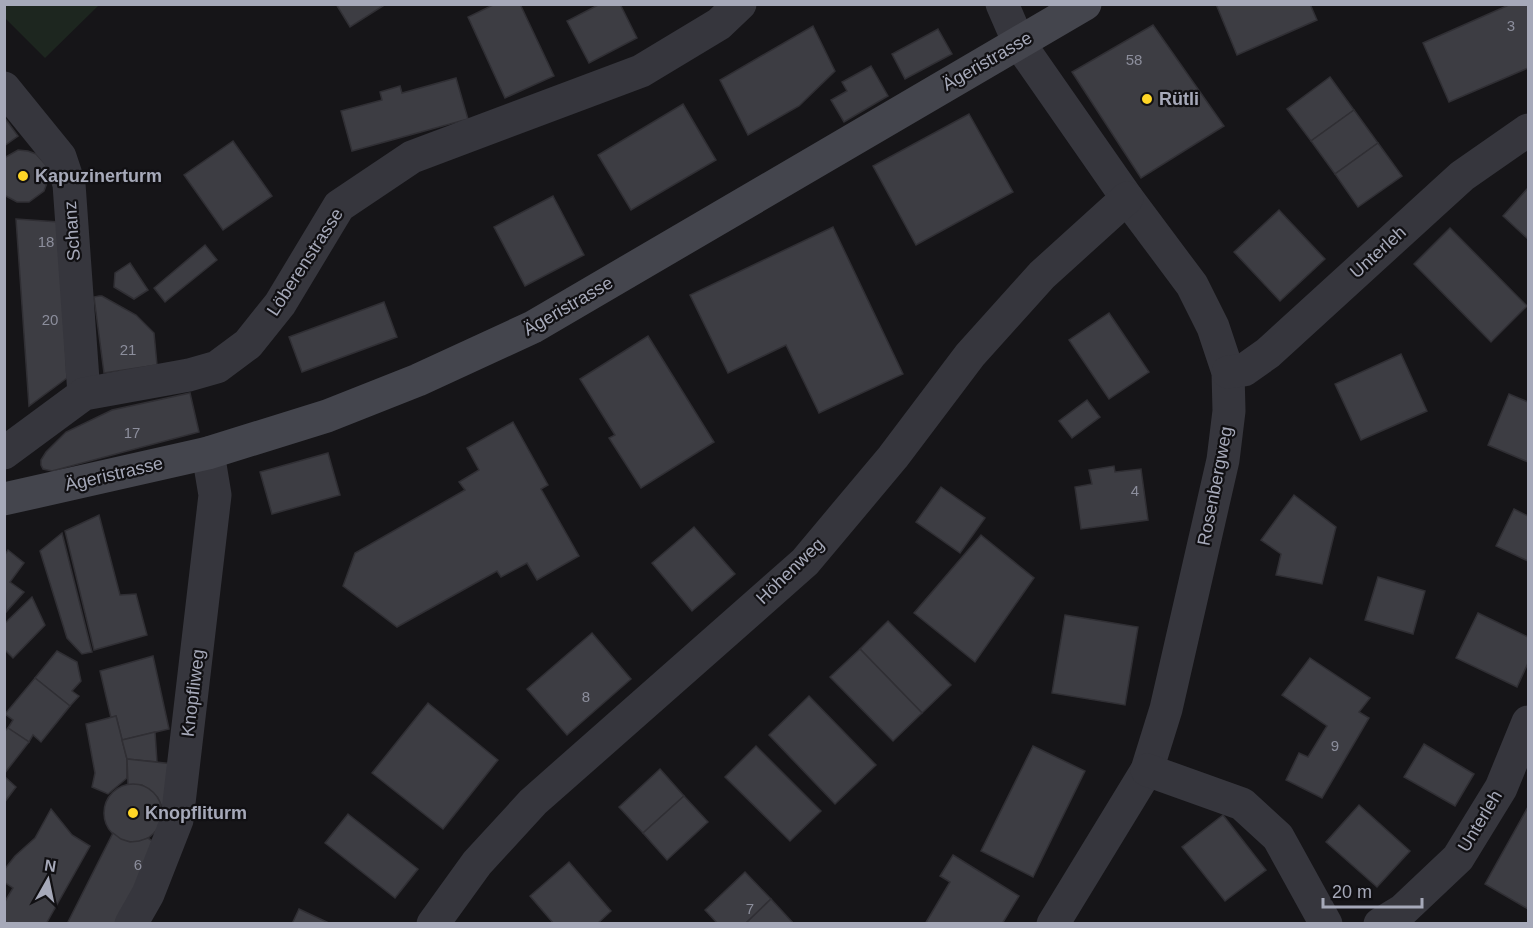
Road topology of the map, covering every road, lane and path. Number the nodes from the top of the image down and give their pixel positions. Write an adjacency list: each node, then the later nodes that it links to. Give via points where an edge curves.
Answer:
1 (740, 4): 9 (street, Löberenstrasse, via 719,24 641,71 412,157 339,206 280,304 248,344 217,367)
2 (1002, 4): 4 (street)
3 (1085, 4): 4 (main road, Ägeristrasse)
4 (1019, 43): 7 (street, Rosenbergweg); 11 (main road, Ägeristrasse, via 533,327 418,380 327,416)
5 (4, 88): 9 (street, Schanz, via 60,158 69,184)
6 (1528, 130): 8 (street, Unterleh, via 1462,176 1268,353 1244,369)
7 (1127, 198): 8 (street, Rosenbergweg, via 1192,285 1213,327); 16 (street, Höhenweg, via 1042,275 978,346 805,562 533,802 477,864)
8 (1228, 372): 14 (street, Rosenbergweg, via 1229,411 1223,460 1166,709)
9 (84, 394): 10 (street, Löberenstrasse)
10 (4, 453)
11 (208, 453): 12 (main road, Ägeristrasse); 15 (street, Knopfliweg, via 215,495 177,820 148,894)
12 (4, 499)
13 (1528, 722): 19 (street, Unterleh, via 1501,788 1458,858 1403,910)
14 (1147, 770): 17 (street, Rosenbergweg); 18 (street, via 1242,804 1278,837)
15 (131, 924)
16 (433, 924)
17 (1053, 924)
18 (1326, 924)
19 (1380, 924)

